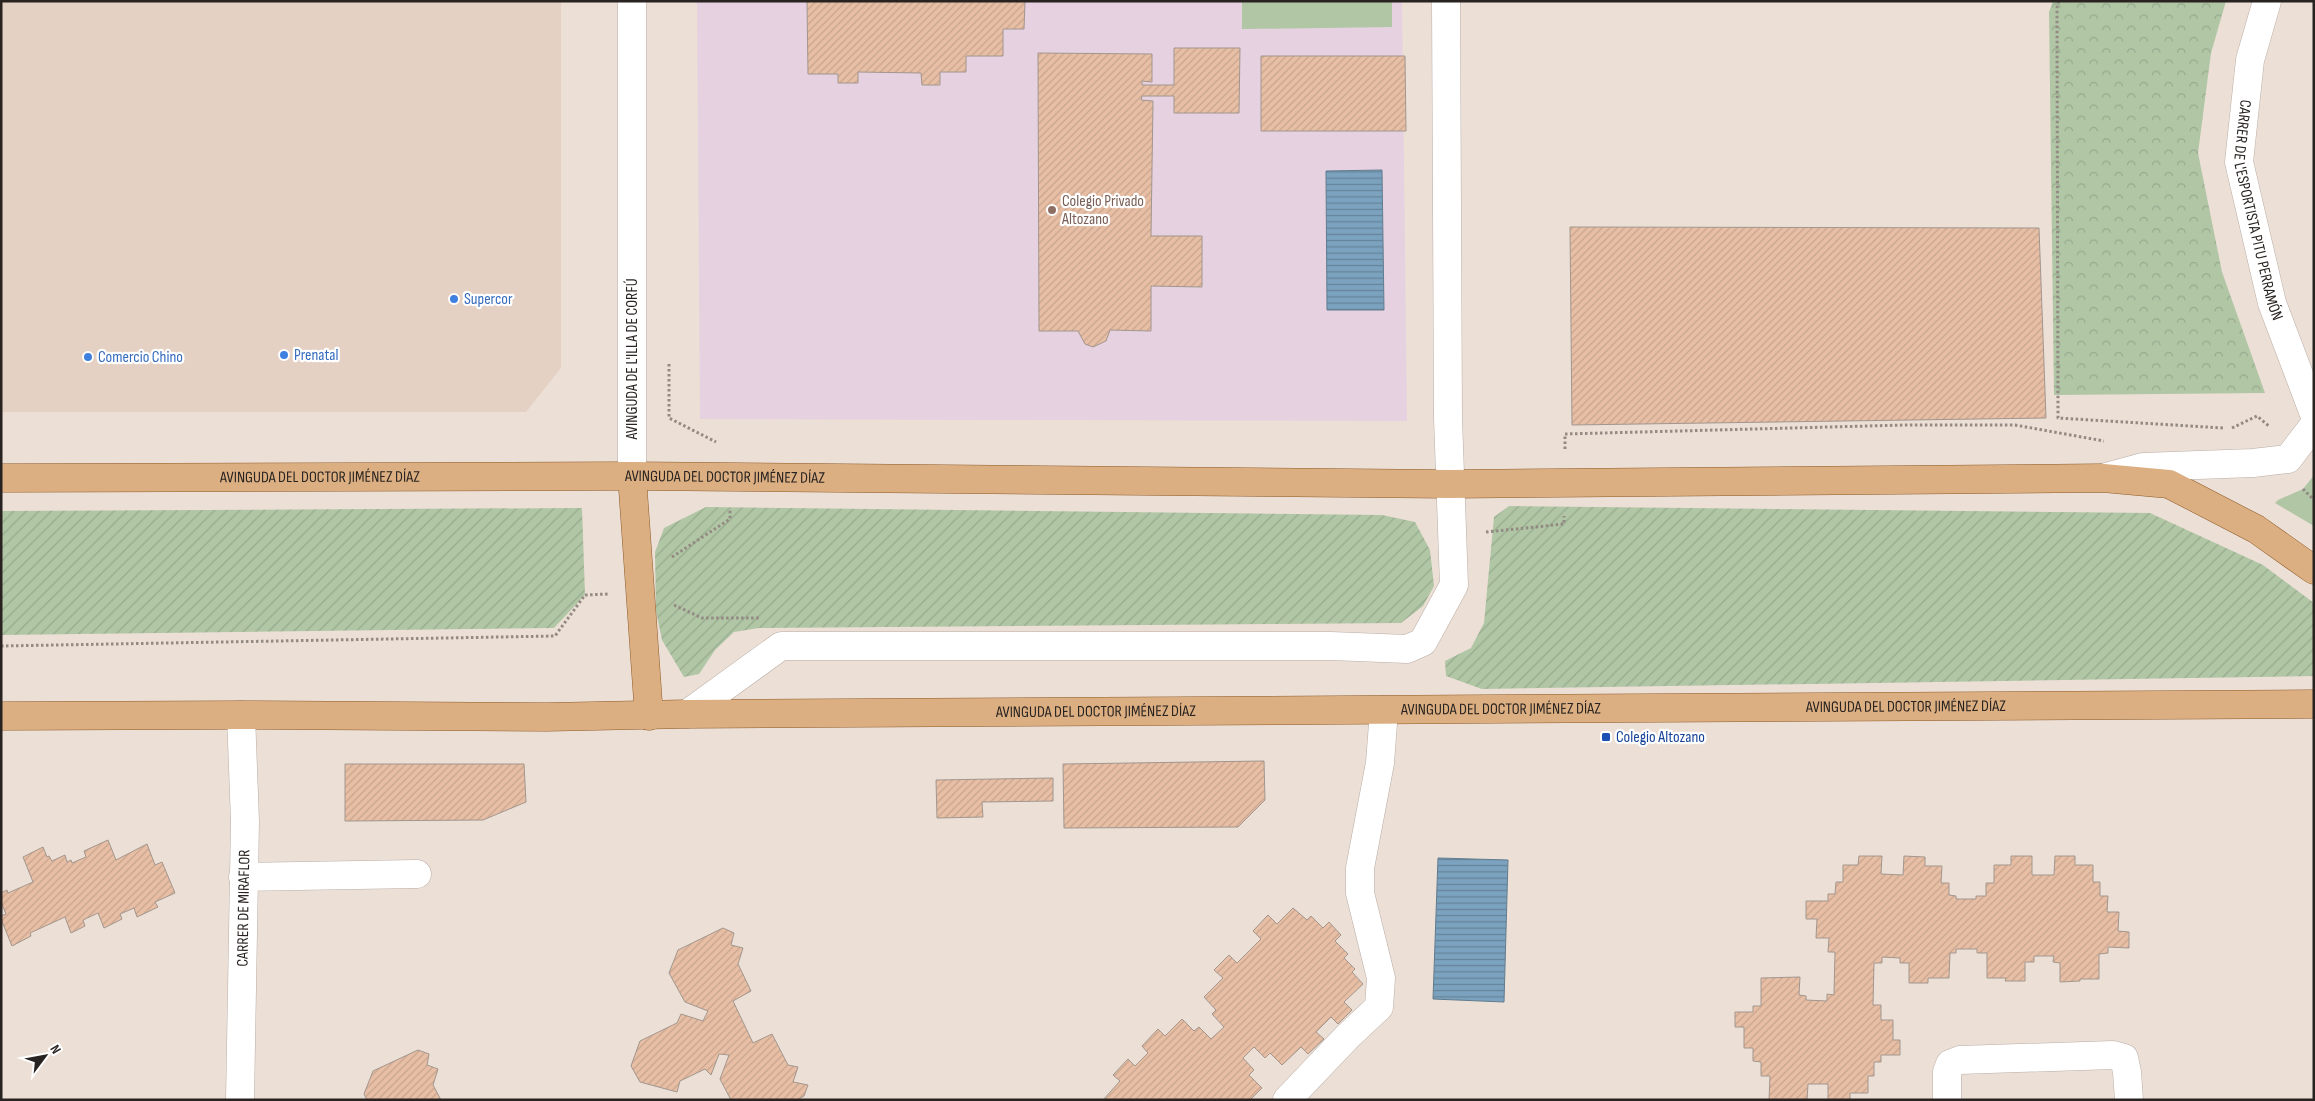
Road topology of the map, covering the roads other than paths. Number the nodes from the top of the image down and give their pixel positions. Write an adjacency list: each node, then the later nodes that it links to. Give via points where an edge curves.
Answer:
1 (632, 1): 6 (street, AVINGUDA DE L'ILLA DE CORFÚ)
2 (1446, 1): 9 (street)
3 (2267, 1): 4 (street, CARRER DE L'ESPORTISTA PITU PERRAMÓN, via 2250,60 2240,162 2272,303)
4 (2314, 414)
5 (2314, 425): 8 (street, AVINGUDA DEL DOCTOR JIMÉNEZ DÍAZ, via 2288,459 2143,467)
6 (632, 476): 7 (main road, AVINGUDA DEL DOCTOR JIMÉNEZ DÍAZ); 9 (main road, AVINGUDA DEL DOCTOR JIMÉNEZ DÍAZ); 16 (main road, AVINGUDA DE L'ILLA DE CORFÚ)
7 (1, 478)
8 (2103, 478): 9 (main road, AVINGUDA DEL DOCTOR JIMÉNEZ DÍAZ); 10 (main road, AVINGUDA DEL DOCTOR JIMÉNEZ DÍAZ, via 2169,484 2256,529)
9 (1449, 484): 13 (street, via 1454,585 1423,642 1407,649 1312,646 781,646)
10 (2314, 570)
11 (2314, 704): 12 (main road, AVINGUDA DEL DOCTOR JIMÉNEZ DÍAZ)
12 (1384, 710): 13 (main road, AVINGUDA DEL DOCTOR JIMÉNEZ DÍAZ); 20 (street, via 1380,763 1360,868 1360,893 1381,978 1379,1007)
13 (687, 714): 16 (main road, AVINGUDA DEL DOCTOR JIMÉNEZ DÍAZ)
14 (241, 715): 15 (main road, AVINGUDA DEL DOCTOR JIMÉNEZ DÍAZ); 16 (main road, AVINGUDA DEL DOCTOR JIMÉNEZ DÍAZ); 18 (street, CARRER DE MIRAFLOR, via 245,821)
15 (1, 716)
16 (649, 716)
17 (416, 874): 18 (street)
18 (243, 877): 19 (street, CARRER DE MIRAFLOR)
19 (240, 1100)
20 (1287, 1100)
21 (1947, 1100): 22 (street, via 1947,1072 1950,1064 1960,1060 2113,1055 2124,1058)
22 (2129, 1100)

